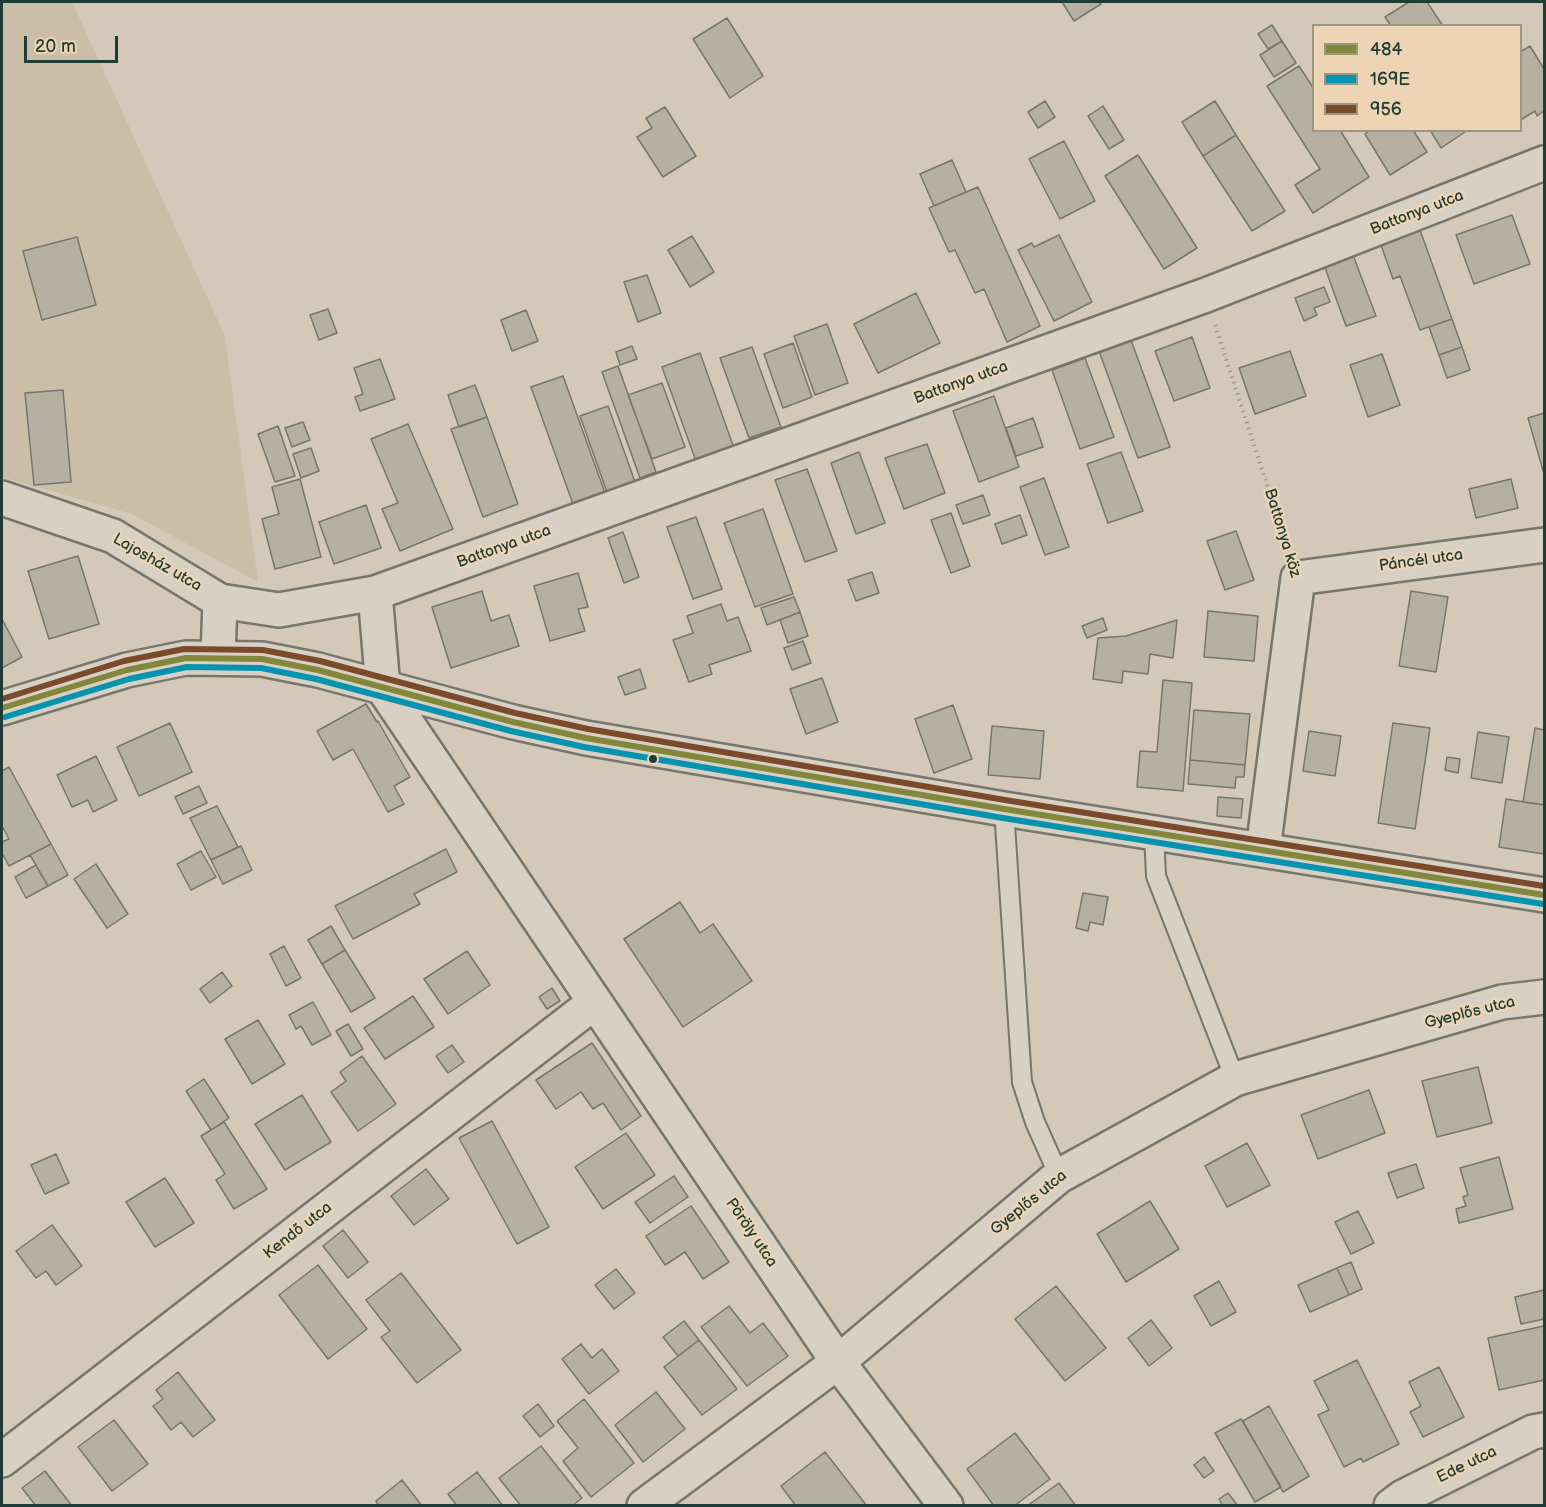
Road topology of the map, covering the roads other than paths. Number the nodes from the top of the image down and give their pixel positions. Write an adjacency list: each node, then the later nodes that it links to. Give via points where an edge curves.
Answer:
1 (1545, 163): 5 (street, Battonya utca, via 1206,295)
2 (2, 498): 6 (street, Lajosház utca, via 113,536)
3 (1545, 545): 4 (street, Páncél utca)
4 (1298, 578): 13 (street, Battonya köz)
5 (375, 593): 7 (street, Battonya utca); 9 (street)
6 (220, 601): 7 (street, Lajosház utca); 8 (street)
7 (279, 610)
8 (218, 657): 9 (street, via 262,659); 10 (street, via 186,658 127,670)
9 (383, 688): 11 (street, via 586,738); 16 (street, Pöröly utca)
10 (2, 708)
11 (1004, 809): 12 (street); 18 (lane, via 1022,1082)
12 (1154, 833): 13 (street); 17 (lane, via 1156,876)
13 (1263, 850): 14 (street)
14 (1545, 895)
15 (1545, 997): 17 (street, Gyeplős utca, via 1502,1002)
16 (595, 1002): 19 (street, Pöröly utca); 21 (street, Kendő utca)
17 (1235, 1079): 18 (street, Gyeplős utca)
18 (1059, 1176): 19 (street, Gyeplős utca)
19 (838, 1362): 22 (street, Gyeplős utca); 23 (street, Pöröly utca)
20 (1545, 1430): 24 (street, Ede utca, via 1533,1432)
21 (2, 1460)
22 (644, 1506)
23 (946, 1506)
24 (1391, 1506)

